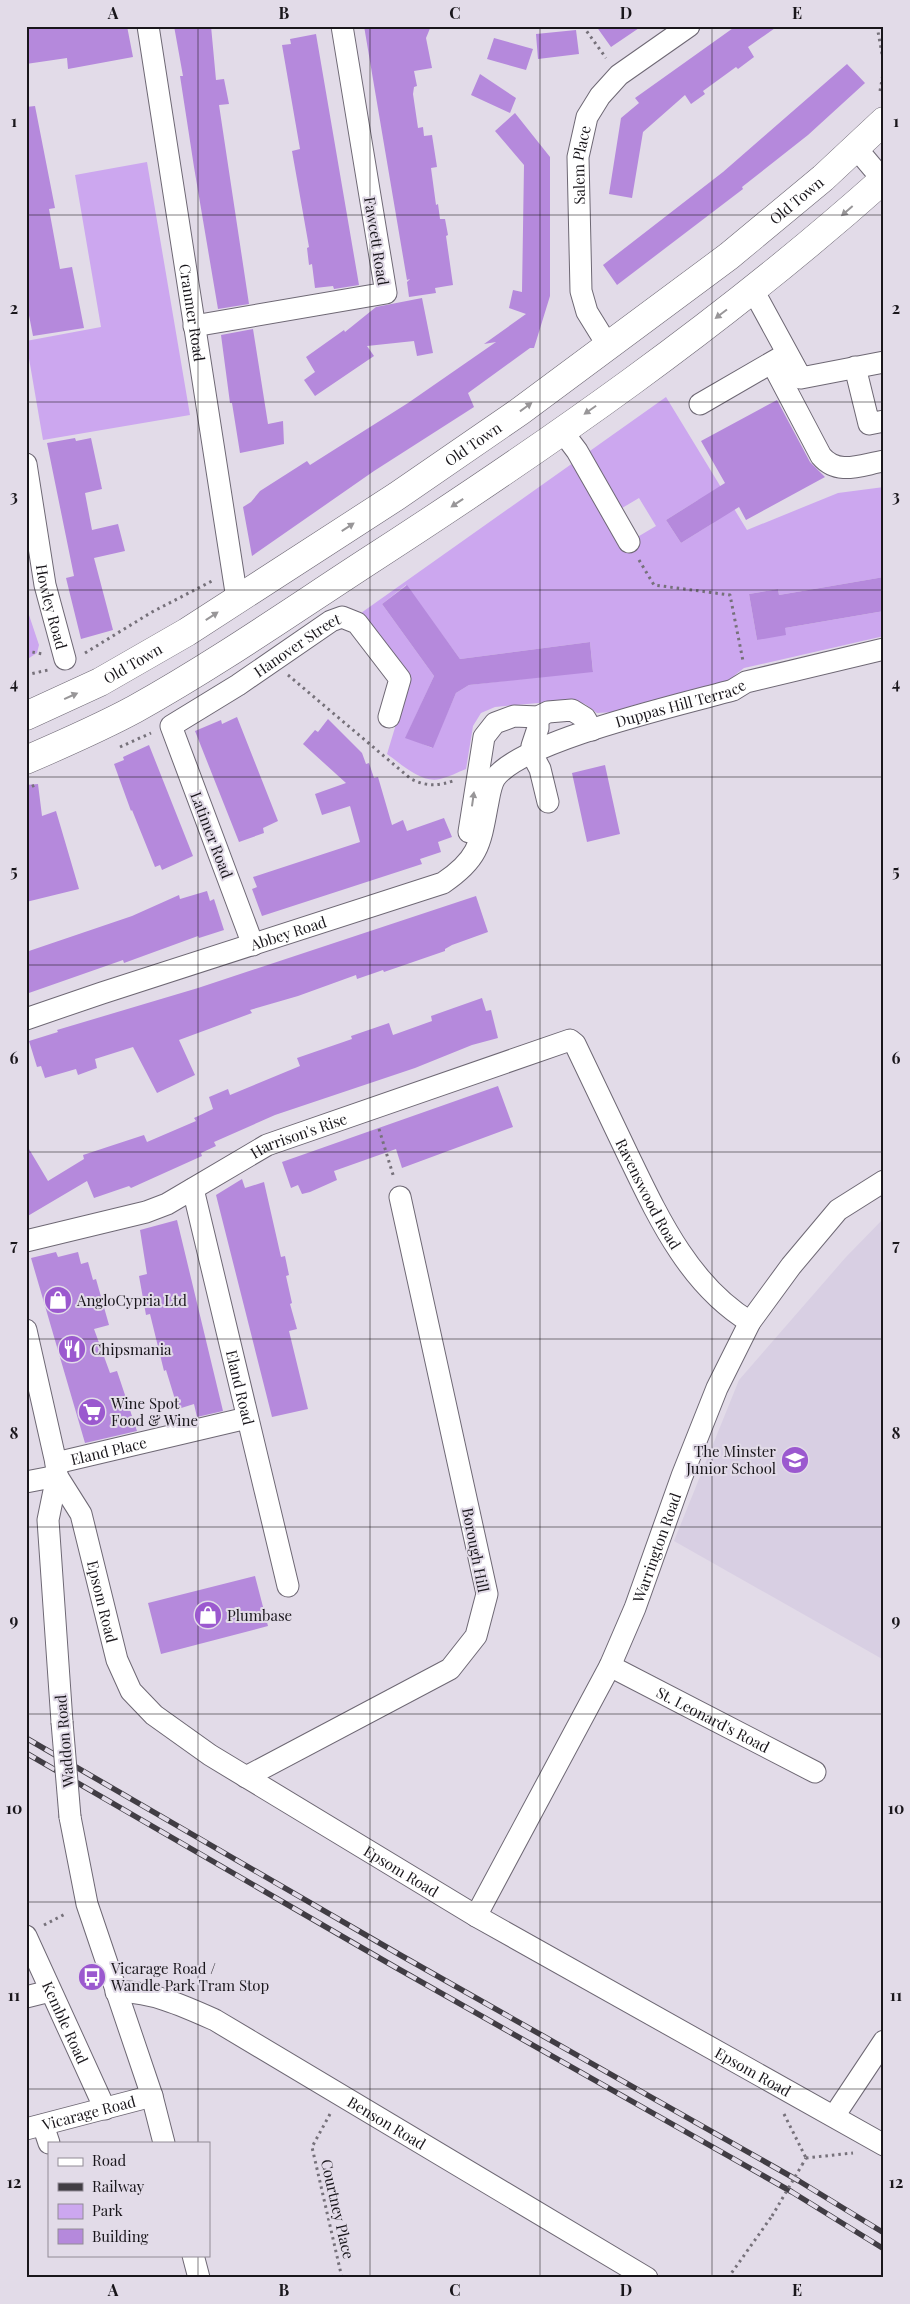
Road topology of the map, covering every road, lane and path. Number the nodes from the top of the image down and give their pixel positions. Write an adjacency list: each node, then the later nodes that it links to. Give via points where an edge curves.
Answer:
1 (148, 26): 13 (street, Cranmer Road)
2 (342, 26): 13 (street, Fawcett Road, via 386,293)
3 (583, 26): 7 (path)
4 (689, 26): 7 (street, Salem Place)
5 (876, 26): 6 (path)
6 (884, 67): 8 (path)
7 (619, 76): 14 (street, Salem Place, via 590,112 578,157 583,304)
8 (880, 91)
9 (884, 121): 10 (main road, Old Town)
10 (856, 148): 11 (street); 14 (main road, Old Town, via 736,251)
11 (883, 179): 12 (main road, one-way to 12)
12 (753, 290): 15 (street); 20 (main road, one-way to 20)
13 (194, 326): 24 (street, Cranmer Road)
14 (608, 346): 25 (main road, Old Town, one-way to 14, via 397,496)
15 (780, 358): 17 (street, via 801,378); 18 (street); 21 (street, via 820,456 828,464 842,469)
16 (884, 362): 17 (street)
17 (855, 368): 19 (street, via 869,424)
18 (700, 404)
19 (884, 421)
20 (562, 431): 23 (street, via 577,451); 36 (main road, one-way to 36, via 412,533 180,682 117,718)
21 (884, 461)
22 (26, 464): 27 (street, Howley Road, via 45,585)
23 (629, 542): 29 (path, via 654,585 730,595)
24 (234, 570): 25 (street, Cranmer Road); 27 (path, via 152,612 78,657)
25 (237, 599): 30 (main road, Old Town, one-way to 25, via 108,678)
26 (884, 649): 29 (street, Duppas Hill Terrace)
27 (65, 659)
28 (273, 661): 32 (street, Hanover Street, via 331,621 342,617 356,623 400,680); 33 (street, Hanover Street); 37 (path, via 411,779 425,786 440,786)
29 (746, 682): 34 (street, Duppas Hill Terrace, via 733,690)
30 (26, 716)
31 (538, 716): 34 (street, Abbey Road, via 572,710 586,718); 35 (street); 37 (street, Abbey Road, via 514,716 495,723 484,737)
32 (389, 717)
33 (171, 726): 39 (street, Latimer Road)
34 (592, 730): 35 (street, Duppas Hill Terrace)
35 (532, 754): 37 (street, Duppas Hill Terrace, via 508,766 495,779); 38 (street, via 540,769)
36 (26, 760)
37 (484, 779): 39 (street, Abbey Road, via 482,834 474,856 443,883)
38 (548, 802)
39 (253, 945): 40 (street, Abbey Road)
40 (26, 1019)
41 (575, 1044): 42 (street, Harrison's Rise, via 568,1040); 47 (street, Ravenswood Road, via 678,1251 716,1295)
42 (372, 1107): 44 (street, Harrison's Rise, via 267,1145); 45 (path)
43 (884, 1181): 47 (street, Warrington Road, via 838,1210)
44 (194, 1189): 46 (street, Harrison's Rise, via 146,1212); 49 (street, Eland Road)
45 (400, 1197): 55 (street, Borough Hill, via 487,1594 476,1636 450,1669)
46 (26, 1241)
47 (750, 1322): 53 (street, Warrington Road, via 713,1397 635,1608)
48 (26, 1330): 50 (street, Waddon Road)
49 (247, 1418): 50 (street, Eland Place); 52 (street, Eland Road)
50 (56, 1470): 51 (street, Eland Place); 55 (street, Epsom Road, via 81,1514 112,1643 131,1691 154,1715); 60 (street, Waddon Road, bridge, via 48,1520 70,1817 87,1904)
51 (26, 1482)
52 (288, 1586)
53 (610, 1666): 54 (street, St. Leonard's Road); 57 (street, Warrington Road)
54 (815, 1772)
55 (246, 1777): 57 (street, Epsom Road)
56 (70, 1912): 58 (path)
57 (476, 1916): 63 (street, Epsom Road)
58 (31, 1932): 59 (street, Kemble Road)
59 (50, 1991): 61 (street); 66 (street, Kemble Road)
60 (116, 1992): 64 (street, Benson Road, via 129,1991 168,2001 215,2020); 65 (street, Waddon Road)
61 (26, 1997)
62 (884, 2041): 67 (street)
63 (768, 2082): 67 (street, Epsom Road); 72 (path)
64 (340, 2093): 75 (path, Courtney Place, via 312,2147); 76 (street, Benson Road)
65 (152, 2096): 66 (street, Vicarage Road); 69 (street, Waddon Road)
66 (105, 2109): 68 (street, Vicarage Road)
67 (834, 2116): 70 (street, Epsom Road)
68 (39, 2132)
69 (164, 2142)
70 (884, 2145)
71 (850, 2153): 72 (path)
72 (806, 2158): 77 (path, bridge, via 772,2216)
73 (193, 2256): 74 (street)
74 (199, 2278)
75 (342, 2278)
76 (648, 2278)
77 (728, 2278)

